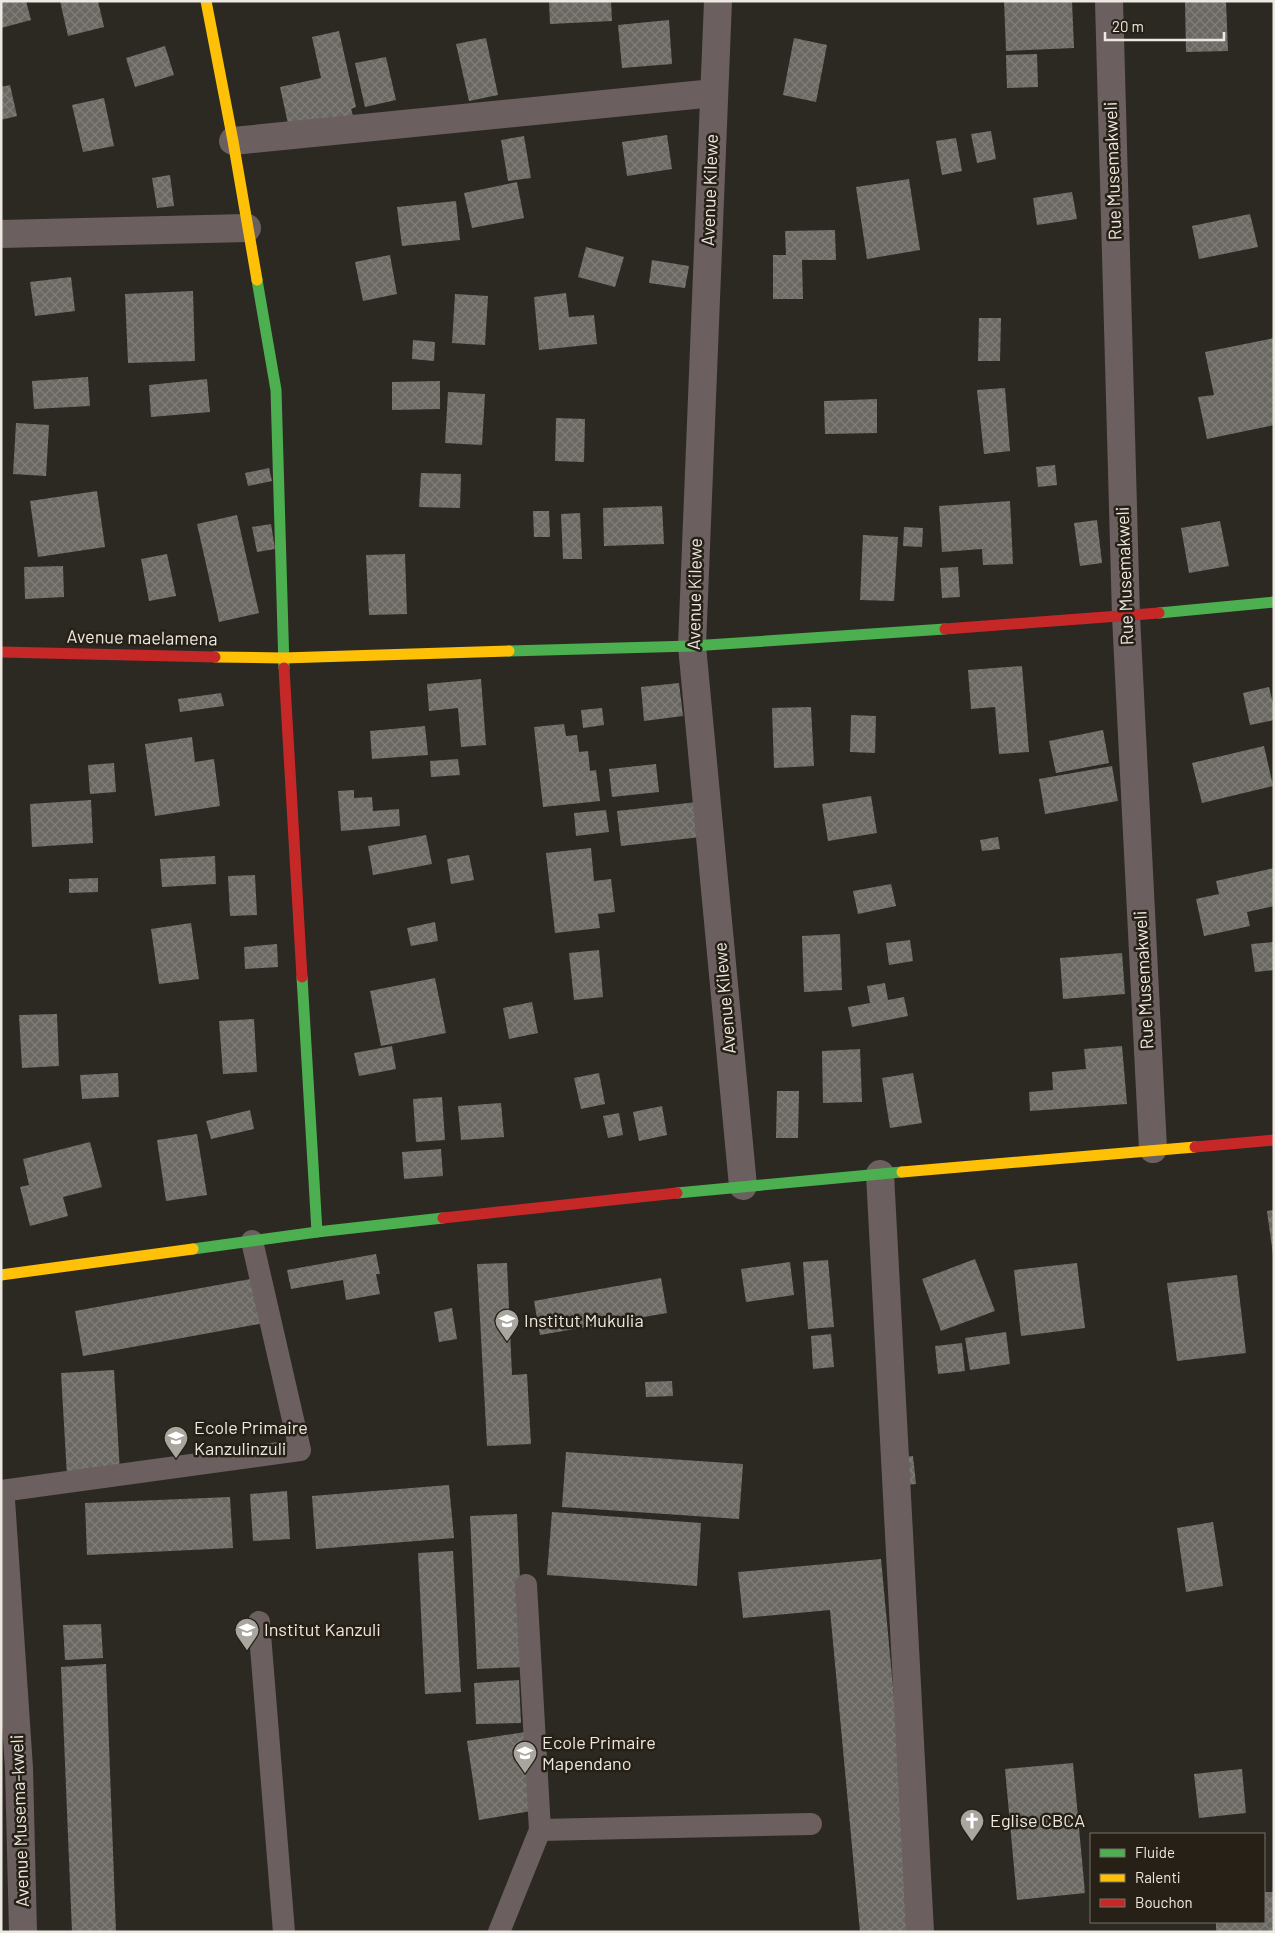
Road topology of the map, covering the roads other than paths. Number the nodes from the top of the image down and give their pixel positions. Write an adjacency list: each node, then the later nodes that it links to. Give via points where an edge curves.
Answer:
1 (206, 1): 5 (street)
2 (718, 1): 4 (street, Avenue Kilewe)
3 (1109, 1): 9 (street, Rue Musemakweli)
4 (714, 93): 5 (street); 10 (street, Avenue Kilewe)
5 (233, 141): 6 (street)
6 (247, 228): 7 (street); 12 (street, via 276,390)
7 (1, 234)
8 (1274, 602): 9 (street, Avenue maelamena)
9 (1126, 616): 10 (street, Avenue maelamena); 14 (street, Rue Musemakweli)
10 (692, 646): 12 (street, Avenue maelamena); 16 (street, Avenue Kilewe)
11 (1, 652): 12 (street, Avenue maelamena)
12 (283, 658): 17 (street)
13 (1274, 1140): 14 (street)
14 (1153, 1150): 15 (street)
15 (880, 1174): 16 (street); 30 (street)
16 (743, 1186): 17 (street)
17 (317, 1232): 18 (street)
18 (252, 1241): 19 (street); 20 (lane, via 300,1450)
19 (1, 1275)
20 (1, 1491)
21 (1, 1500): 24 (street, Avenue Musema-kweli)
22 (526, 1585): 26 (lane)
23 (259, 1622): 28 (lane)
24 (10, 1768): 27 (street, Avenue Musema-kweli)
25 (811, 1824): 26 (lane)
26 (540, 1830): 29 (lane)
27 (24, 1932)
28 (284, 1932)
29 (499, 1932)
30 (920, 1932)

